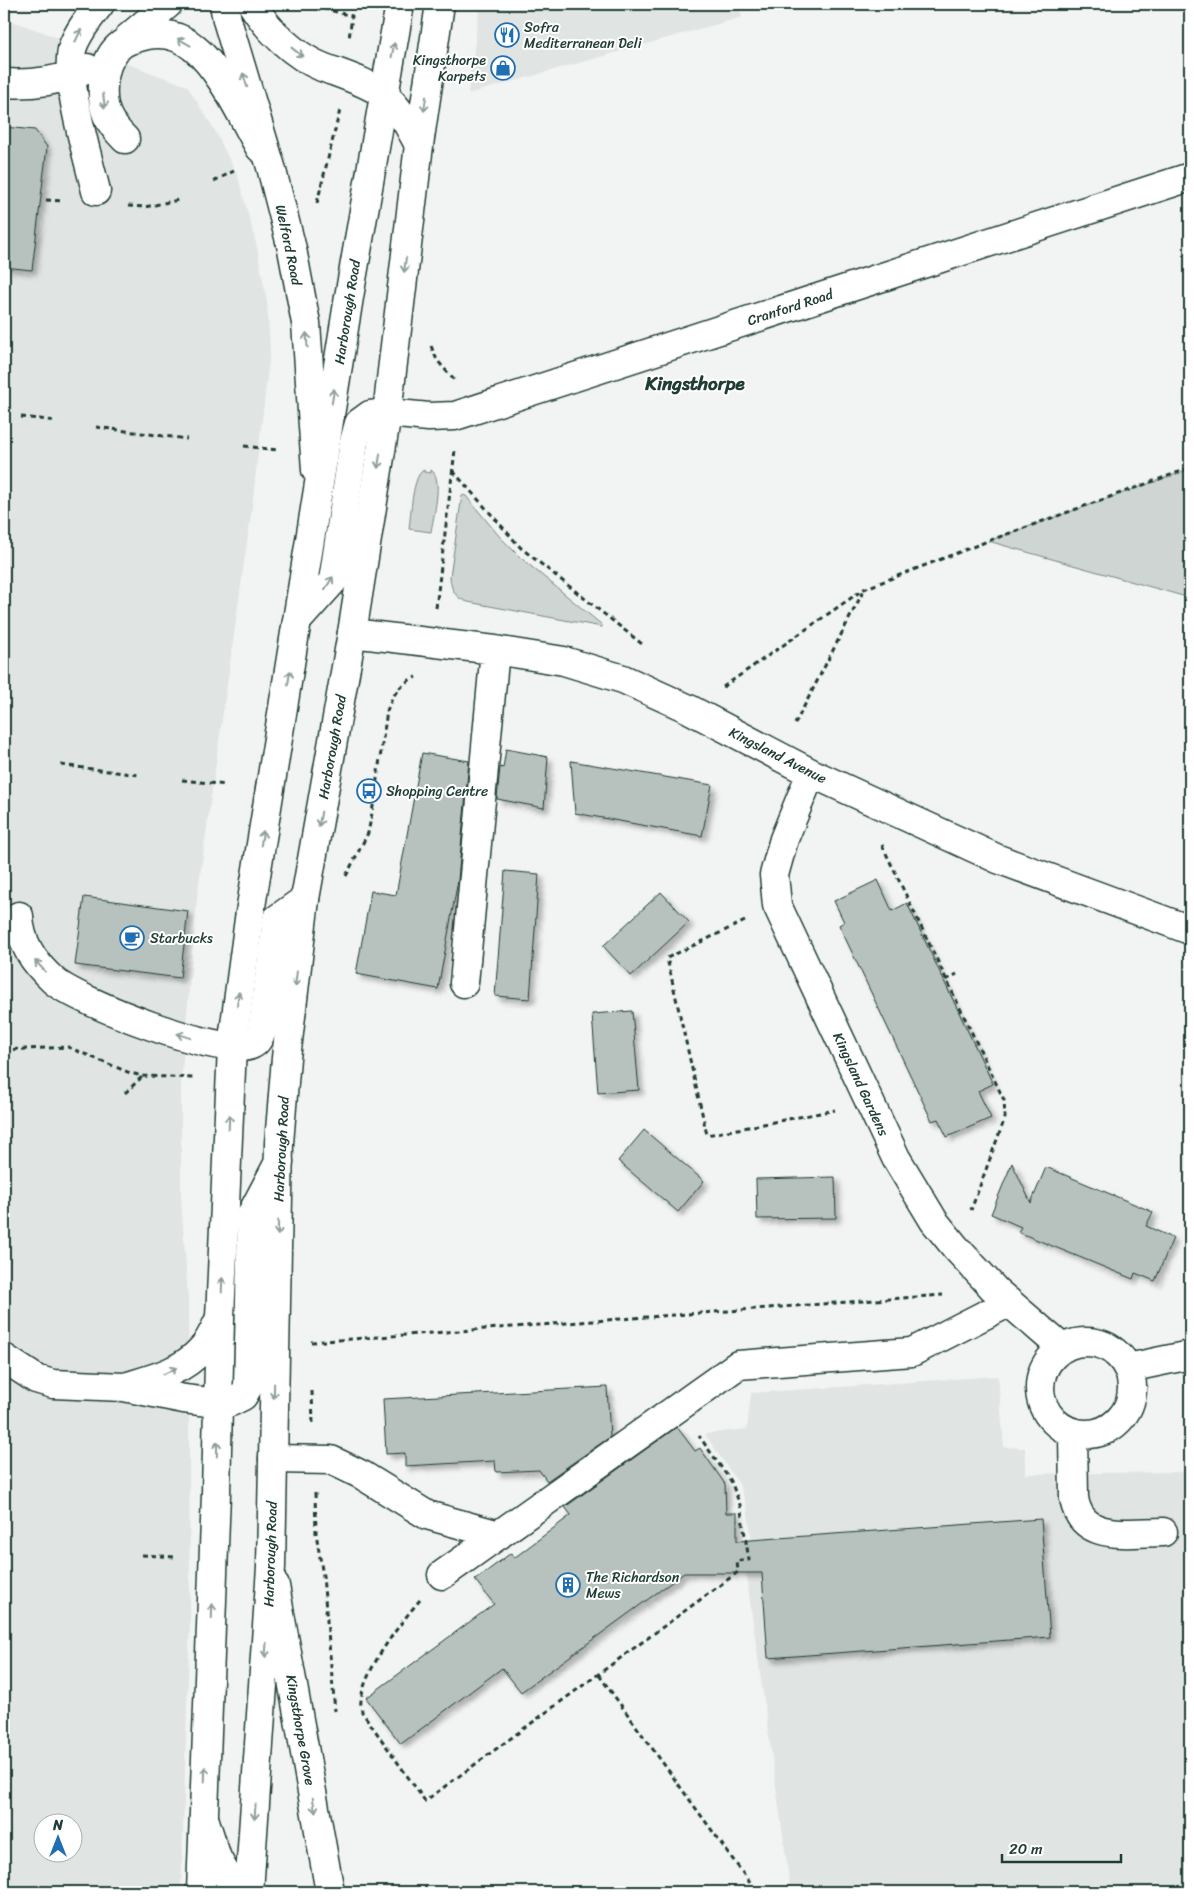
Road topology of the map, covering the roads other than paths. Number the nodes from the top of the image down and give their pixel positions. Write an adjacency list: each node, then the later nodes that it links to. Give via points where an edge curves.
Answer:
1 (100, 4): 8 (main road, one-way to 1, via 77,37)
2 (168, 4): 7 (main road)
3 (224, 4): 13 (main road, Welford Road, one-way to 3)
4 (252, 4): 10 (main road, one-way to 10, via 276,35 299,54)
5 (400, 4): 10 (main road, Harborough Road, one-way to 5)
6 (440, 4): 12 (main road, Harborough Road, one-way to 12)
7 (121, 44): 8 (main road); 11 (main road, one-way to 11, via 107,66 103,92 110,122); 13 (main road, one-way to 7, via 221,80 193,46 159,34 137,37)
8 (71, 75): 9 (main road, via 38,82); 15 (main road)
9 (4, 83)
10 (384, 95): 12 (main road, via 404,118); 17 (main road, Harborough Road, one-way to 10)
11 (125, 139)
12 (419, 145): 16 (main road, Harborough Road, one-way to 16)
13 (271, 167): 17 (main road, Welford Road, one-way to 13, via 306,323)
14 (1190, 177): 16 (main road, Cranford Road, via 456,416)
15 (96, 191)
16 (387, 413): 18 (main road, one-way to 16, via 333,581 354,442 360,423 370,415); 19 (main road, Harborough Road, one-way to 19)
17 (318, 494): 18 (main road, Harborough Road)
18 (298, 620): 26 (main road, Harborough Road, one-way to 18, via 249,919)
19 (352, 633): 20 (main road, Kingsland Avenue); 22 (main road, Harborough Road, one-way to 22)
20 (495, 650): 21 (main road, Kingsland Avenue, via 564,661 623,678); 25 (main road)
21 (811, 773): 24 (main road, Kingsland Avenue, via 998,859); 28 (main road, Kingsland Gardens, via 784,839 774,875 777,905 896,1158 934,1221)
22 (305, 899): 26 (main road, via 277,919 258,1041 250,1046); 27 (main road, Harborough Road, one-way to 27, via 286,1058)
23 (19, 916): 26 (main road, one-way to 23, via 199,1041 141,1022 69,991 34,961 24,941)
24 (1190, 930)
25 (464, 983)
26 (232, 1047): 29 (main road, Harborough Road, one-way to 26)
27 (279, 1162): 35 (main road, via 252,1213 248,1387 243,1396 231,1402); 37 (main road, Harborough Road, one-way to 37)
28 (1002, 1297): 30 (main road, Kingsland Gardens); 39 (main road, via 912,1352 738,1365)
29 (220, 1318): 34 (main road, one-way to 29, via 162,1376 186,1364 203,1348); 35 (main road, Harborough Road)
30 (1062, 1348): 33 (main road, via 1076,1342 1106,1346 1119,1355); 36 (main road, via 1050,1358 1039,1387 1048,1415 1059,1426)
31 (1190, 1355): 33 (main road)
32 (4, 1358): 34 (main road, via 36,1380 46,1383)
33 (1128, 1368): 36 (main road, via 1133,1382 1126,1412 1103,1431)
34 (124, 1387): 35 (main road)
35 (218, 1403): 42 (main road, Harborough Road, one-way to 35)
36 (1073, 1432): 38 (main road, via 1074,1498 1080,1517 1099,1531)
37 (273, 1459): 39 (main road, via 331,1460 427,1515); 40 (main road, Harborough Road)
38 (1163, 1532)
39 (499, 1535): 41 (main road)
40 (271, 1567): 45 (main road, Harborough Road, one-way to 45); 46 (main road, Kingsthorpe Grove, one-way to 46)
41 (442, 1575)
42 (203, 1816): 43 (main road, Harborough Road); 44 (main road, via 218,1858)
43 (200, 1892)
44 (236, 1892)
45 (249, 1892)
46 (330, 1892)

